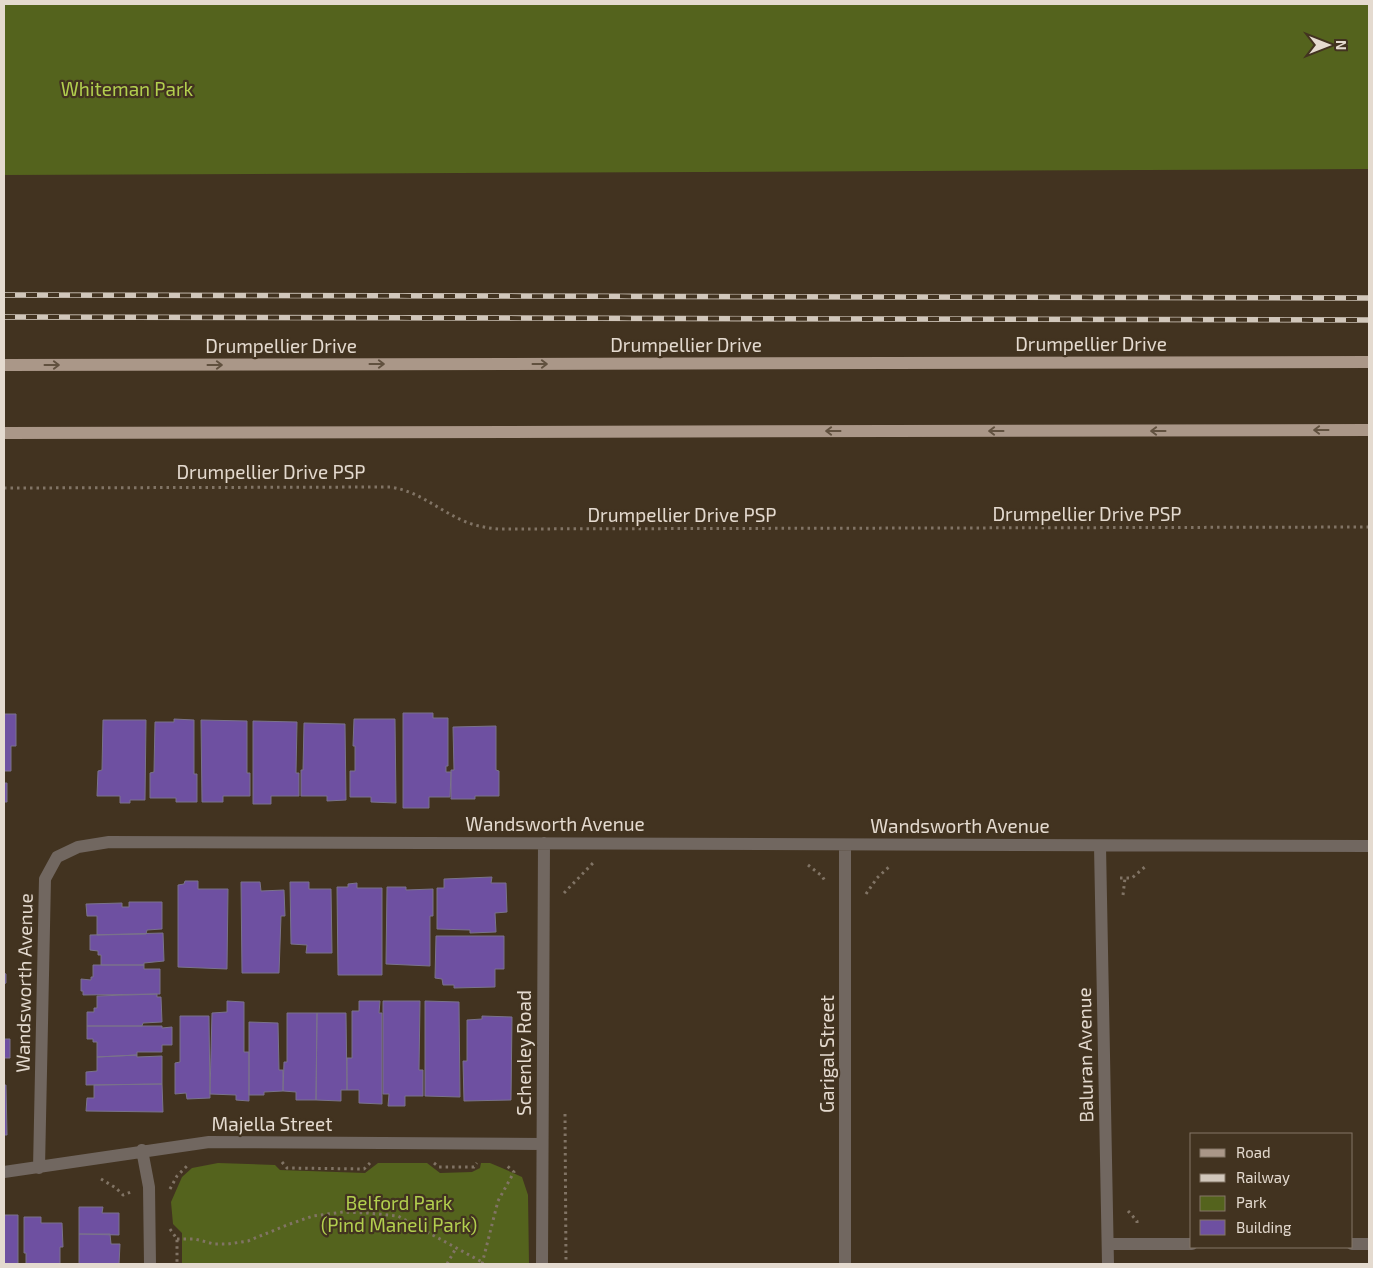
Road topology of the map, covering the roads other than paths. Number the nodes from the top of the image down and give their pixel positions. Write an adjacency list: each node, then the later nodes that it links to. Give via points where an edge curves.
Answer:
1 (1369, 362): 2 (main road, Drumpellier Drive, one-way to 1)
2 (4, 365)
3 (1369, 430): 4 (main road, one-way to 4)
4 (4, 433)
5 (544, 843): 6 (street, Wandsworth Avenue); 9 (street, Schenley Road); 11 (street, Wandsworth Avenue, via 109,842 78,847 57,857 45,880)
6 (845, 844): 7 (street, Wandsworth Avenue); 19 (street, Garigal Street)
7 (1100, 846): 8 (street, Wandsworth Avenue); 13 (street, Baluran Avenue)
8 (1369, 846)
9 (542, 1144): 10 (street, Majella Street, via 209,1142); 18 (street, Schenley Road)
10 (142, 1150): 11 (street, Majella Street); 17 (street, via 149,1186)
11 (39, 1168): 12 (street, Majella Street)
12 (4, 1172)
13 (1108, 1244): 14 (street); 20 (street, Baluran Avenue)
14 (1190, 1244)
15 (1353, 1244): 16 (street)
16 (1369, 1244)
17 (150, 1264)
18 (542, 1264)
19 (845, 1264)
20 (1108, 1264)

